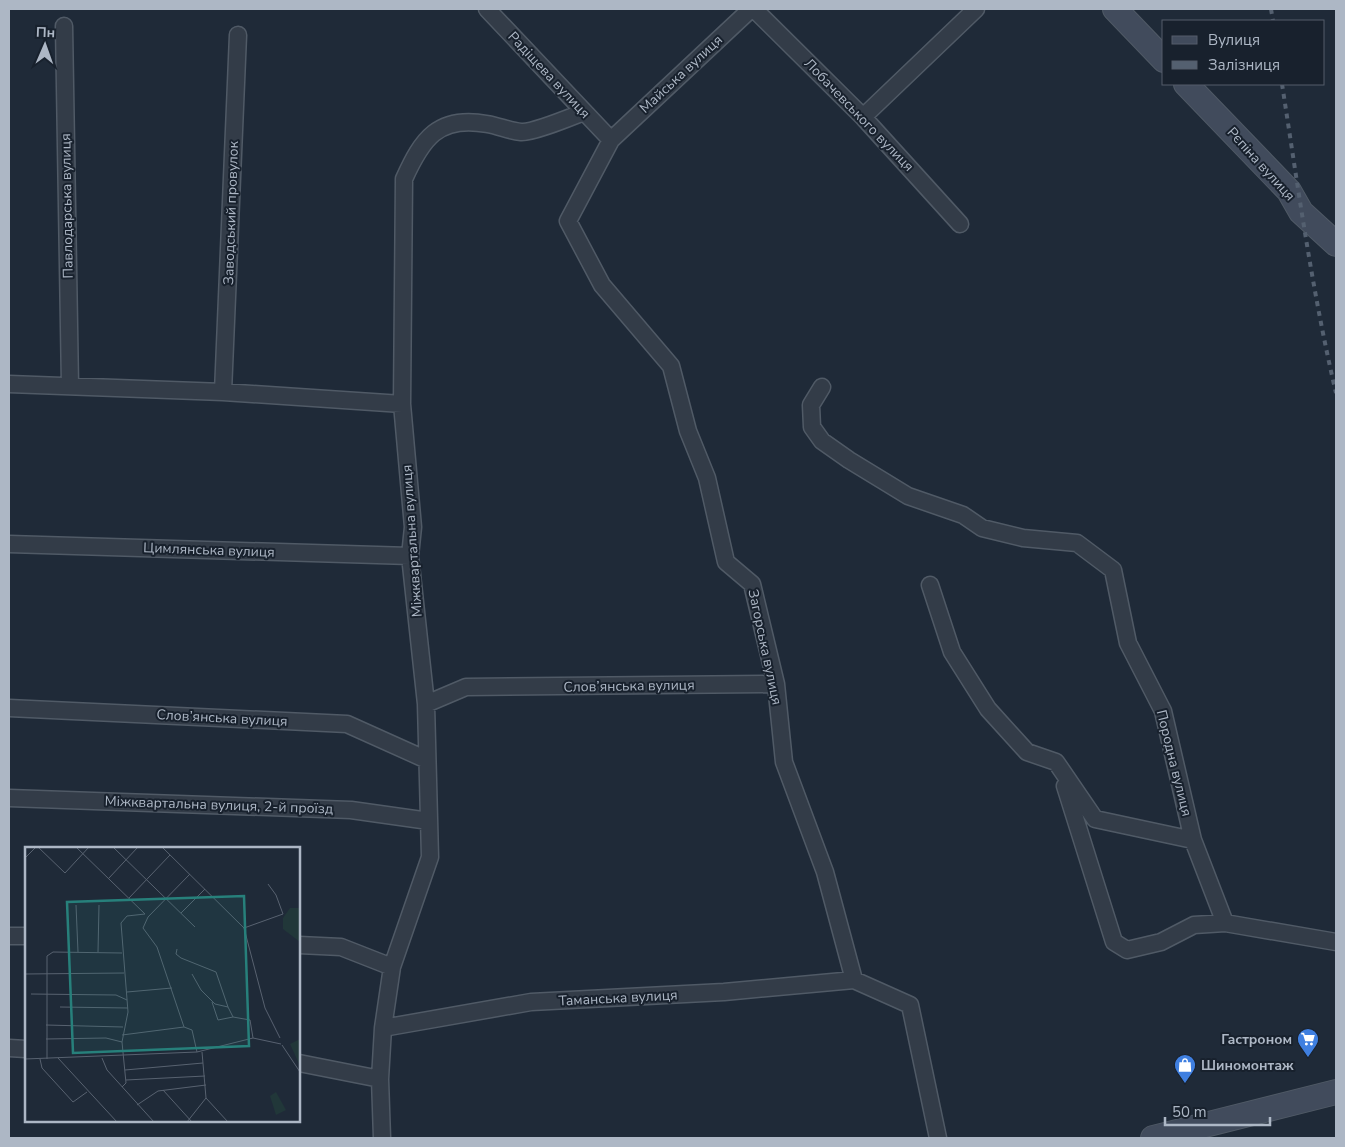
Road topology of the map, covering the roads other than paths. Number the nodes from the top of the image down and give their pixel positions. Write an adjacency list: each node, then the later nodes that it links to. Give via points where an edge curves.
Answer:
1 (487, 9): 9 (street, Радіщева вулиця)
2 (753, 9): 10 (street, Лобачевського вулиця); 11 (street, Майська вулиця)
3 (976, 9): 10 (street)
4 (1115, 9): 7 (street)
5 (64, 26): 15 (street, Павлодарська вулиця)
6 (238, 35): 17 (street, Заводський провулок)
7 (1162, 58)
8 (1187, 85): 13 (street, Рєпіна вулиця, via 1288,191 1301,212)
9 (584, 112): 11 (street, Радіщева вулиця); 18 (street, Міжквартальна вулиця, via 523,132 466,122 448,125 429,135 417,151 404,179)
10 (863, 117): 12 (street, Лобачевського вулиця)
11 (611, 140): 22 (street, Загорська вулиця, via 568,221 602,285 671,366 688,431 707,478 726,562 752,584)
12 (960, 224)
13 (1336, 244)
14 (9, 384): 15 (street)
15 (70, 386): 17 (street)
16 (822, 387): 29 (street, Породна вулиця, via 811,405 812,427 822,440 849,460 908,496 962,516 982,528 1023,538 1077,543 1113,570 1128,643 1163,711)
17 (223, 392): 18 (street)
18 (402, 404): 20 (street, Міжквартальна вулиця, via 413,526)
19 (9, 544): 20 (street, Цимлянська вулиця)
20 (410, 556): 23 (street, Міжквартальна вулиця)
21 (930, 585): 26 (street, via 952,652 988,709 1026,752)
22 (776, 684): 23 (street, Слов’янська вулиця, via 466,687); 36 (street, Загорська вулиця, via 784,762 825,872)
23 (426, 704): 25 (street, Міжквартальна вулиця)
24 (9, 708): 25 (street, Слов’янська вулиця, via 347,724)
25 (427, 760): 28 (street, Міжквартальна вулиця)
26 (1056, 762): 29 (street, Породна вулиця, via 1094,819); 30 (street, via 1114,942 1127,950 1161,942 1194,925)
27 (9, 798): 28 (street, Міжквартальна вулиця, 2-й проїзд, via 351,810)
28 (429, 821): 35 (street, Міжквартальна вулиця, via 430,857)
29 (1192, 840): 30 (street, Породна вулиця)
30 (1225, 923): 33 (street)
31 (9, 936): 32 (street)
32 (25, 936)
33 (1336, 942)
34 (300, 945): 35 (street, via 341,947)
35 (392, 967): 37 (street, Міжквартальна вулиця)
36 (854, 980): 37 (street, Таманська вулиця, via 724,992 531,1002); 44 (street, via 910,1005)
37 (383, 1028): 41 (street, Міжквартальна вулиця)
38 (9, 1048): 39 (street)
39 (25, 1049)
40 (300, 1063): 41 (street)
41 (380, 1079): 43 (street, Міжквартальна вулиця)
42 (1336, 1092): 45 (street)
43 (382, 1138)
44 (938, 1138)
45 (1153, 1138)

